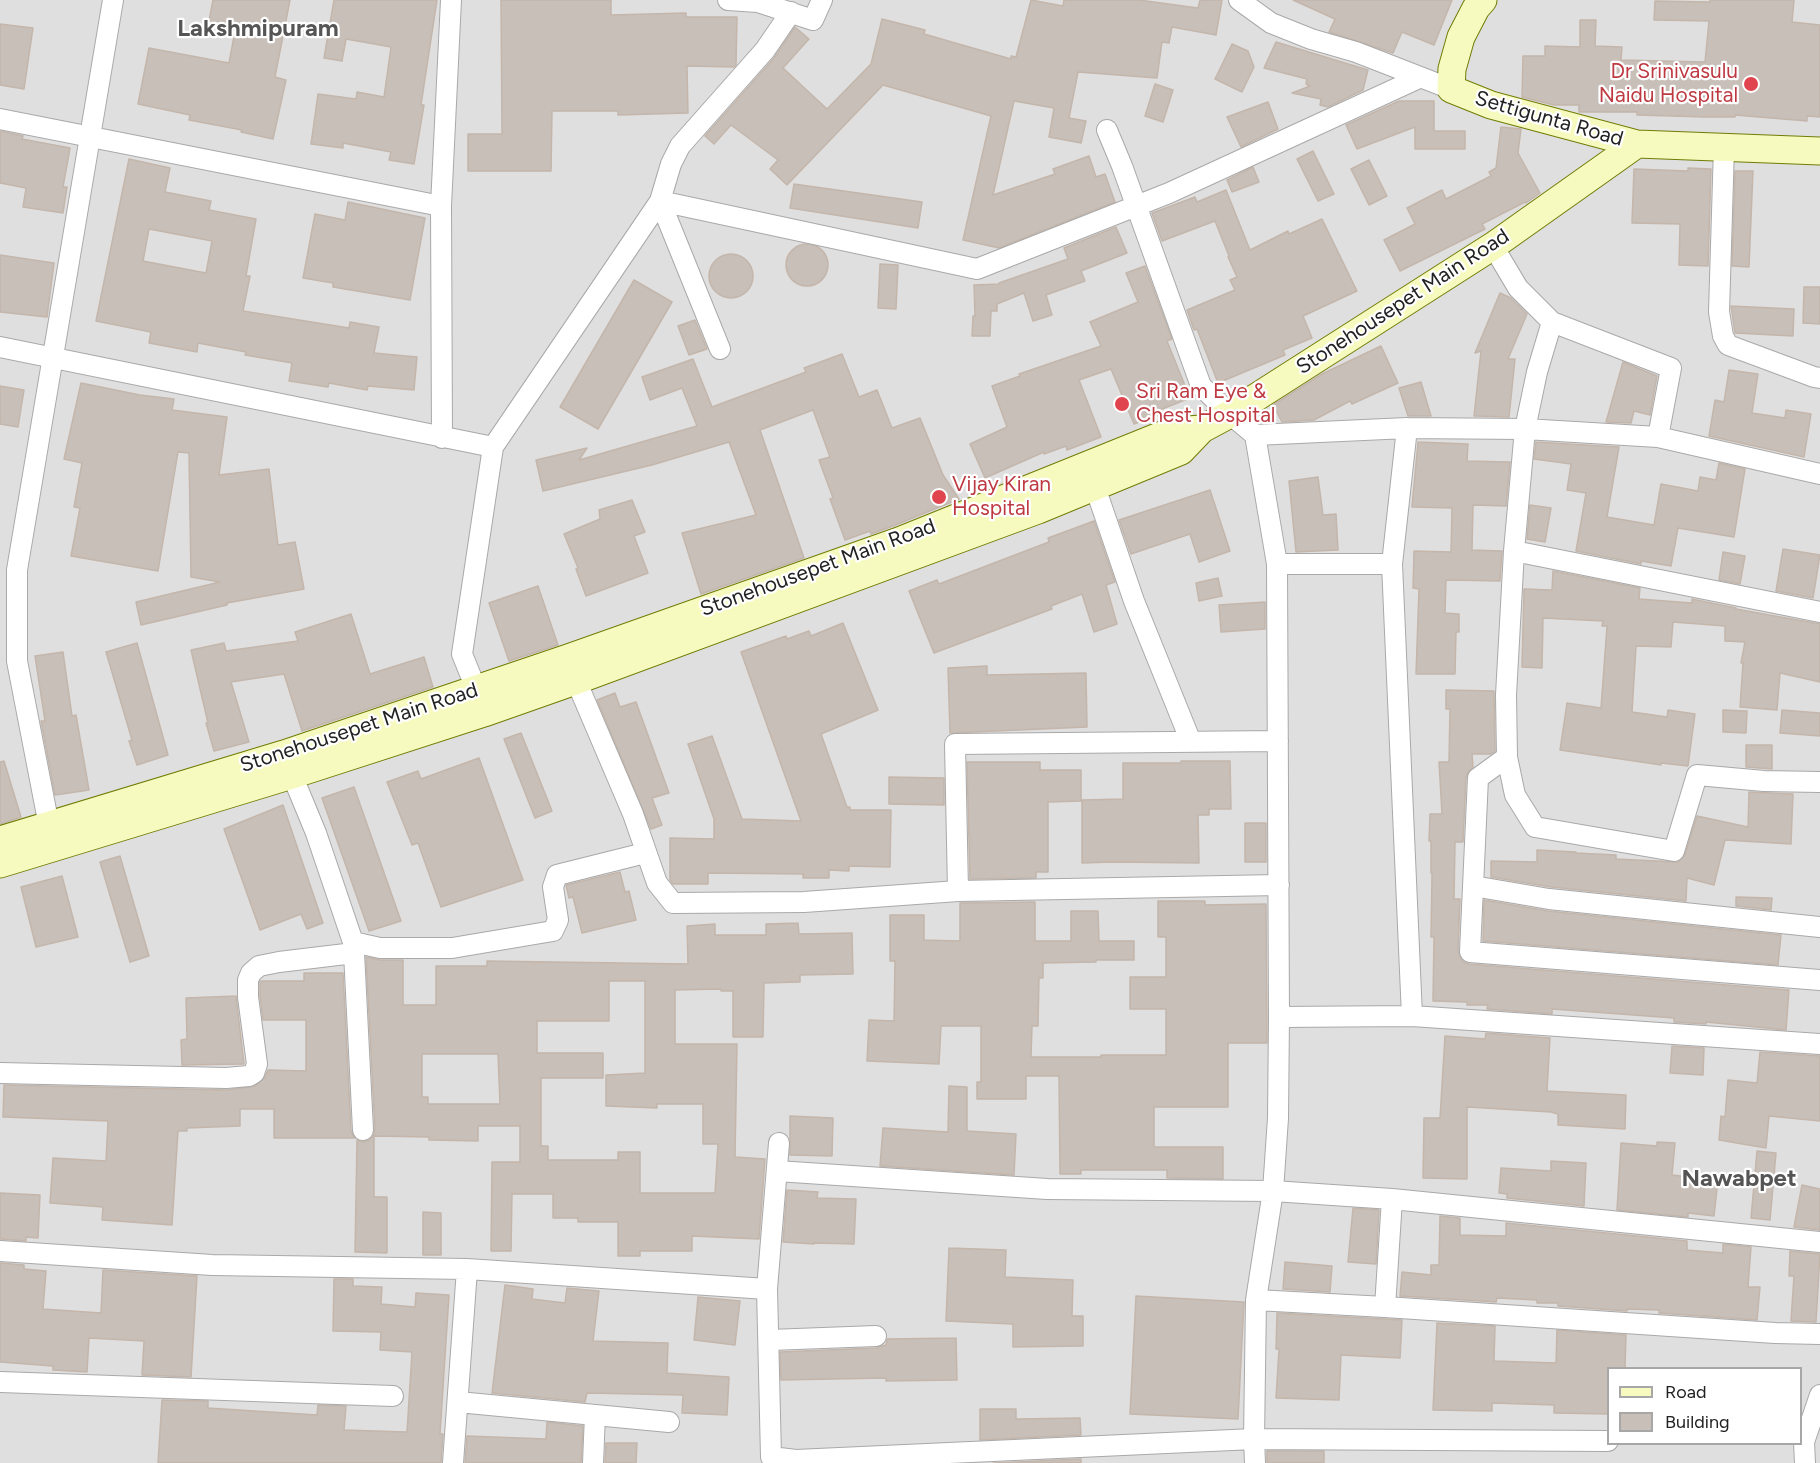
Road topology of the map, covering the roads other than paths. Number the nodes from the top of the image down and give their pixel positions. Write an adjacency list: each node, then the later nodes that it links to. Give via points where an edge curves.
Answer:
1 (113, 0): 12 (street)
2 (451, 0): 17 (street)
3 (728, 0): 7 (street, via 758,2)
4 (822, 0): 7 (street, via 813,20)
5 (1239, 0): 8 (street, via 1271,23)
6 (1483, 0): 9 (main road, Settigunta Road, via 1461,38)
7 (791, 12): 16 (street, via 765,50 680,146)
8 (1419, 78): 9 (street); 18 (street)
9 (1451, 89): 13 (main road, Settigunta Road, via 1491,105)
10 (0, 119): 12 (street)
11 (1107, 130): 18 (street)
12 (90, 136): 17 (street); 23 (street)
13 (1637, 144): 14 (main road); 19 (main road, Stonehousepet Main Road)
14 (1724, 147): 15 (main road); 24 (street, via 1719,312 1723,336 1728,345)
15 (1820, 151)
16 (660, 201): 18 (street, via 977,270); 22 (street); 32 (street)
17 (441, 206): 31 (street)
18 (1137, 206): 25 (street, via 1201,386)
19 (1493, 246): 20 (street, via 1518,288); 25 (main road, Stonehousepet Main Road)
20 (1552, 322): 28 (street); 30 (street, via 1671,368)
21 (0, 347): 23 (street)
22 (720, 349)
23 (53, 357): 31 (street); 39 (street)
24 (1820, 378)
25 (1230, 414): 27 (main road, Stonehousepet Main Road); 29 (street)
26 (1407, 428): 28 (street); 29 (street); 38 (street)
27 (1202, 429): 34 (main road, via 1181,451); 35 (main road, Stonehousepet Main Road, via 1172,431)
28 (1525, 429): 30 (street); 36 (street)
29 (1255, 435): 37 (street)
30 (1658, 437): 33 (street)
31 (442, 438): 32 (street)
32 (493, 447): 43 (street, via 462,654)
33 (1820, 474)
34 (1095, 487): 35 (main road); 45 (street, via 1134,601)
35 (1034, 499): 42 (main road, Stonehousepet Main Road, via 899,541)
36 (1514, 551): 40 (street); 47 (street, via 1506,694)
37 (1277, 564): 38 (street); 44 (street)
38 (1392, 564): 60 (street)
39 (8, 568): 41 (street)
40 (1820, 612)
41 (8, 664): 50 (street)
42 (571, 669): 43 (main road, Stonehousepet Main Road); 52 (street, via 633,813)
43 (481, 701): 46 (main road, Stonehousepet Main Road)
44 (1278, 741): 45 (street); 54 (street)
45 (1191, 742): 56 (street, via 955,744)
46 (346, 745): 48 (main road); 50 (main road, Stonehousepet Main Road, via 284,754)
47 (1507, 757): 49 (street, via 1515,795 1535,827 1674,850 1697,775); 55 (street, via 1479,778)
48 (292, 775): 50 (main road); 58 (street, via 316,833)
49 (1820, 782)
50 (51, 836): 51 (main road, Stonehousepet Main Road); 53 (main road)
51 (0, 840)
52 (645, 853): 56 (street, via 657,883 673,903 804,902); 58 (street, via 557,875 553,888 558,920 553,932 452,948)
53 (0, 864)
54 (1279, 885): 56 (street); 61 (street)
55 (1473, 886): 57 (street, via 1549,899); 59 (street, via 1470,952)
56 (958, 891)
57 (1820, 927)
58 (353, 947): 63 (street, via 260,966 251,973 248,997 257,1064 249,1076); 64 (street)
59 (1820, 980)
60 (1412, 1016): 61 (street); 62 (street)
61 (1279, 1017): 67 (street)
62 (1820, 1044)
63 (0, 1072)
64 (363, 1130)
65 (779, 1143): 66 (street)
66 (777, 1171): 67 (street, via 1047,1189); 72 (street)
67 (1274, 1191): 68 (street); 73 (street)
68 (1392, 1199): 69 (street); 74 (street)
69 (1820, 1242)
70 (0, 1251): 71 (street, via 212,1265)
71 (466, 1269): 72 (street); 81 (street)
72 (767, 1289): 77 (street)
73 (1256, 1300): 74 (street); 84 (street)
74 (1385, 1307): 75 (street)
75 (1820, 1334)
76 (876, 1336): 77 (street)
77 (770, 1340): 84 (street, via 771,1457 796,1460)
78 (0, 1382): 80 (street)
79 (1820, 1395): 86 (street)
80 (393, 1396)
81 (458, 1402): 82 (street); 87 (street)
82 (595, 1415): 83 (street); 88 (street)
83 (669, 1422)
84 (1254, 1439): 85 (street); 89 (street)
85 (1607, 1441)
86 (1802, 1442): 90 (street)
87 (453, 1463)
88 (593, 1463)
89 (1255, 1463)
90 (1805, 1463)

